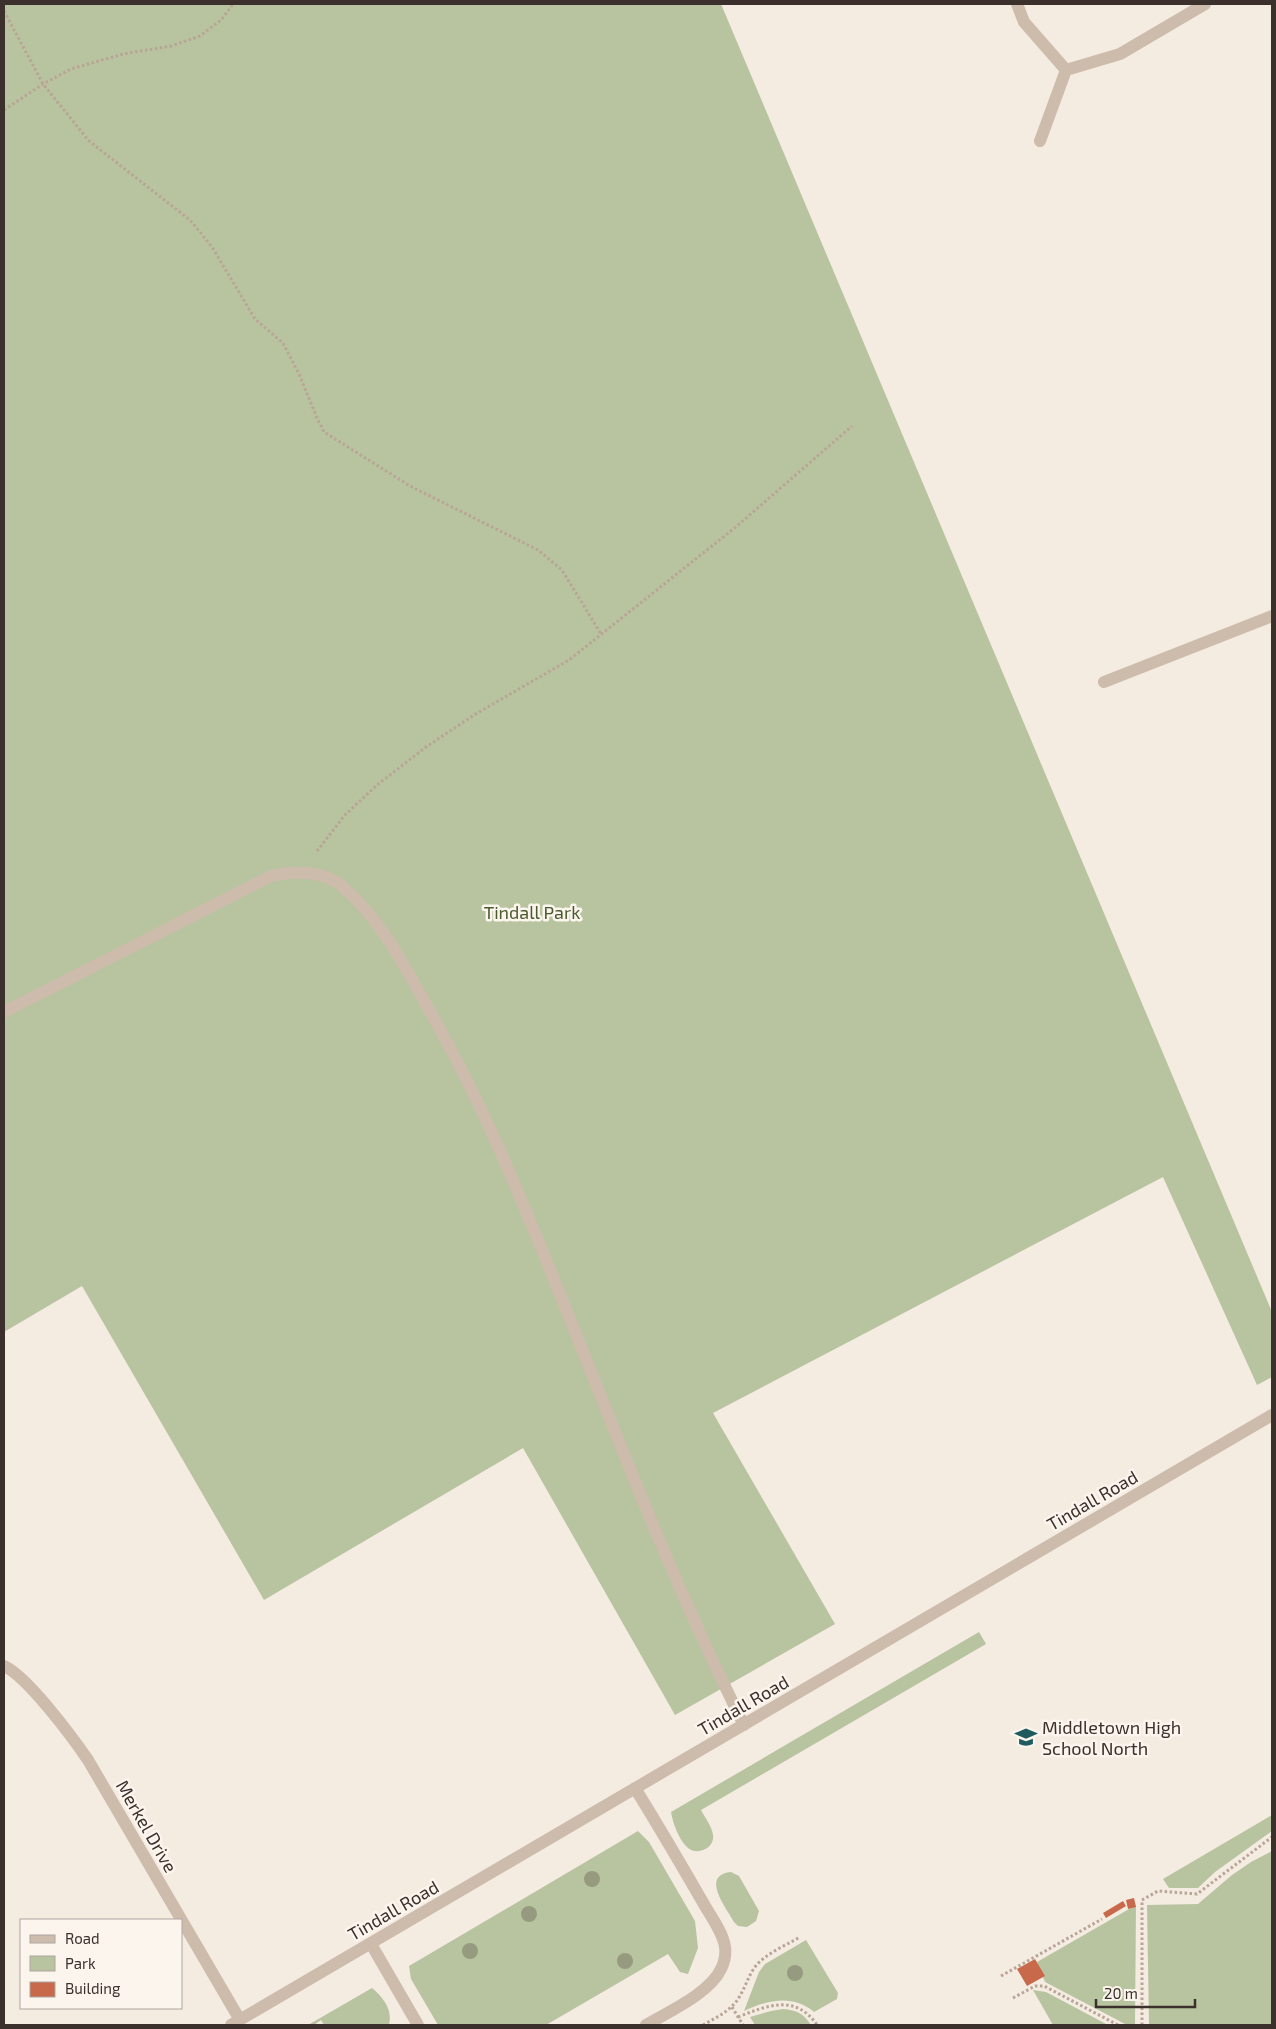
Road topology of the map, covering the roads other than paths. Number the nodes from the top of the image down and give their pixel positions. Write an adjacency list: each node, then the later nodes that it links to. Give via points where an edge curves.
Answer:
1 (1017, 4): 3 (street, via 1024,22)
2 (1205, 4): 3 (street, via 1120,54)
3 (1066, 70): 4 (street)
4 (1040, 140)
5 (1272, 616): 6 (street)
6 (1104, 682)
7 (4, 1012): 10 (street, via 271,876 304,872 325,876 342,886 376,923 398,956 465,1074 500,1148 708,1654)
8 (1272, 1415): 10 (street, Tindall Road)
9 (4, 1666): 12 (street, Merkel Drive, via 21,1678 88,1760)
10 (744, 1725): 11 (street, Tindall Road)
11 (635, 1788): 14 (street, Tindall Road); 17 (street, via 725,1946 722,1969 715,1979 696,1995)
12 (177, 1919)
13 (182, 1928): 15 (street, Merkel Drive)
14 (371, 1944): 15 (street, Tindall Road); 16 (street)
15 (235, 2023)
16 (418, 2025)
17 (646, 2025)

